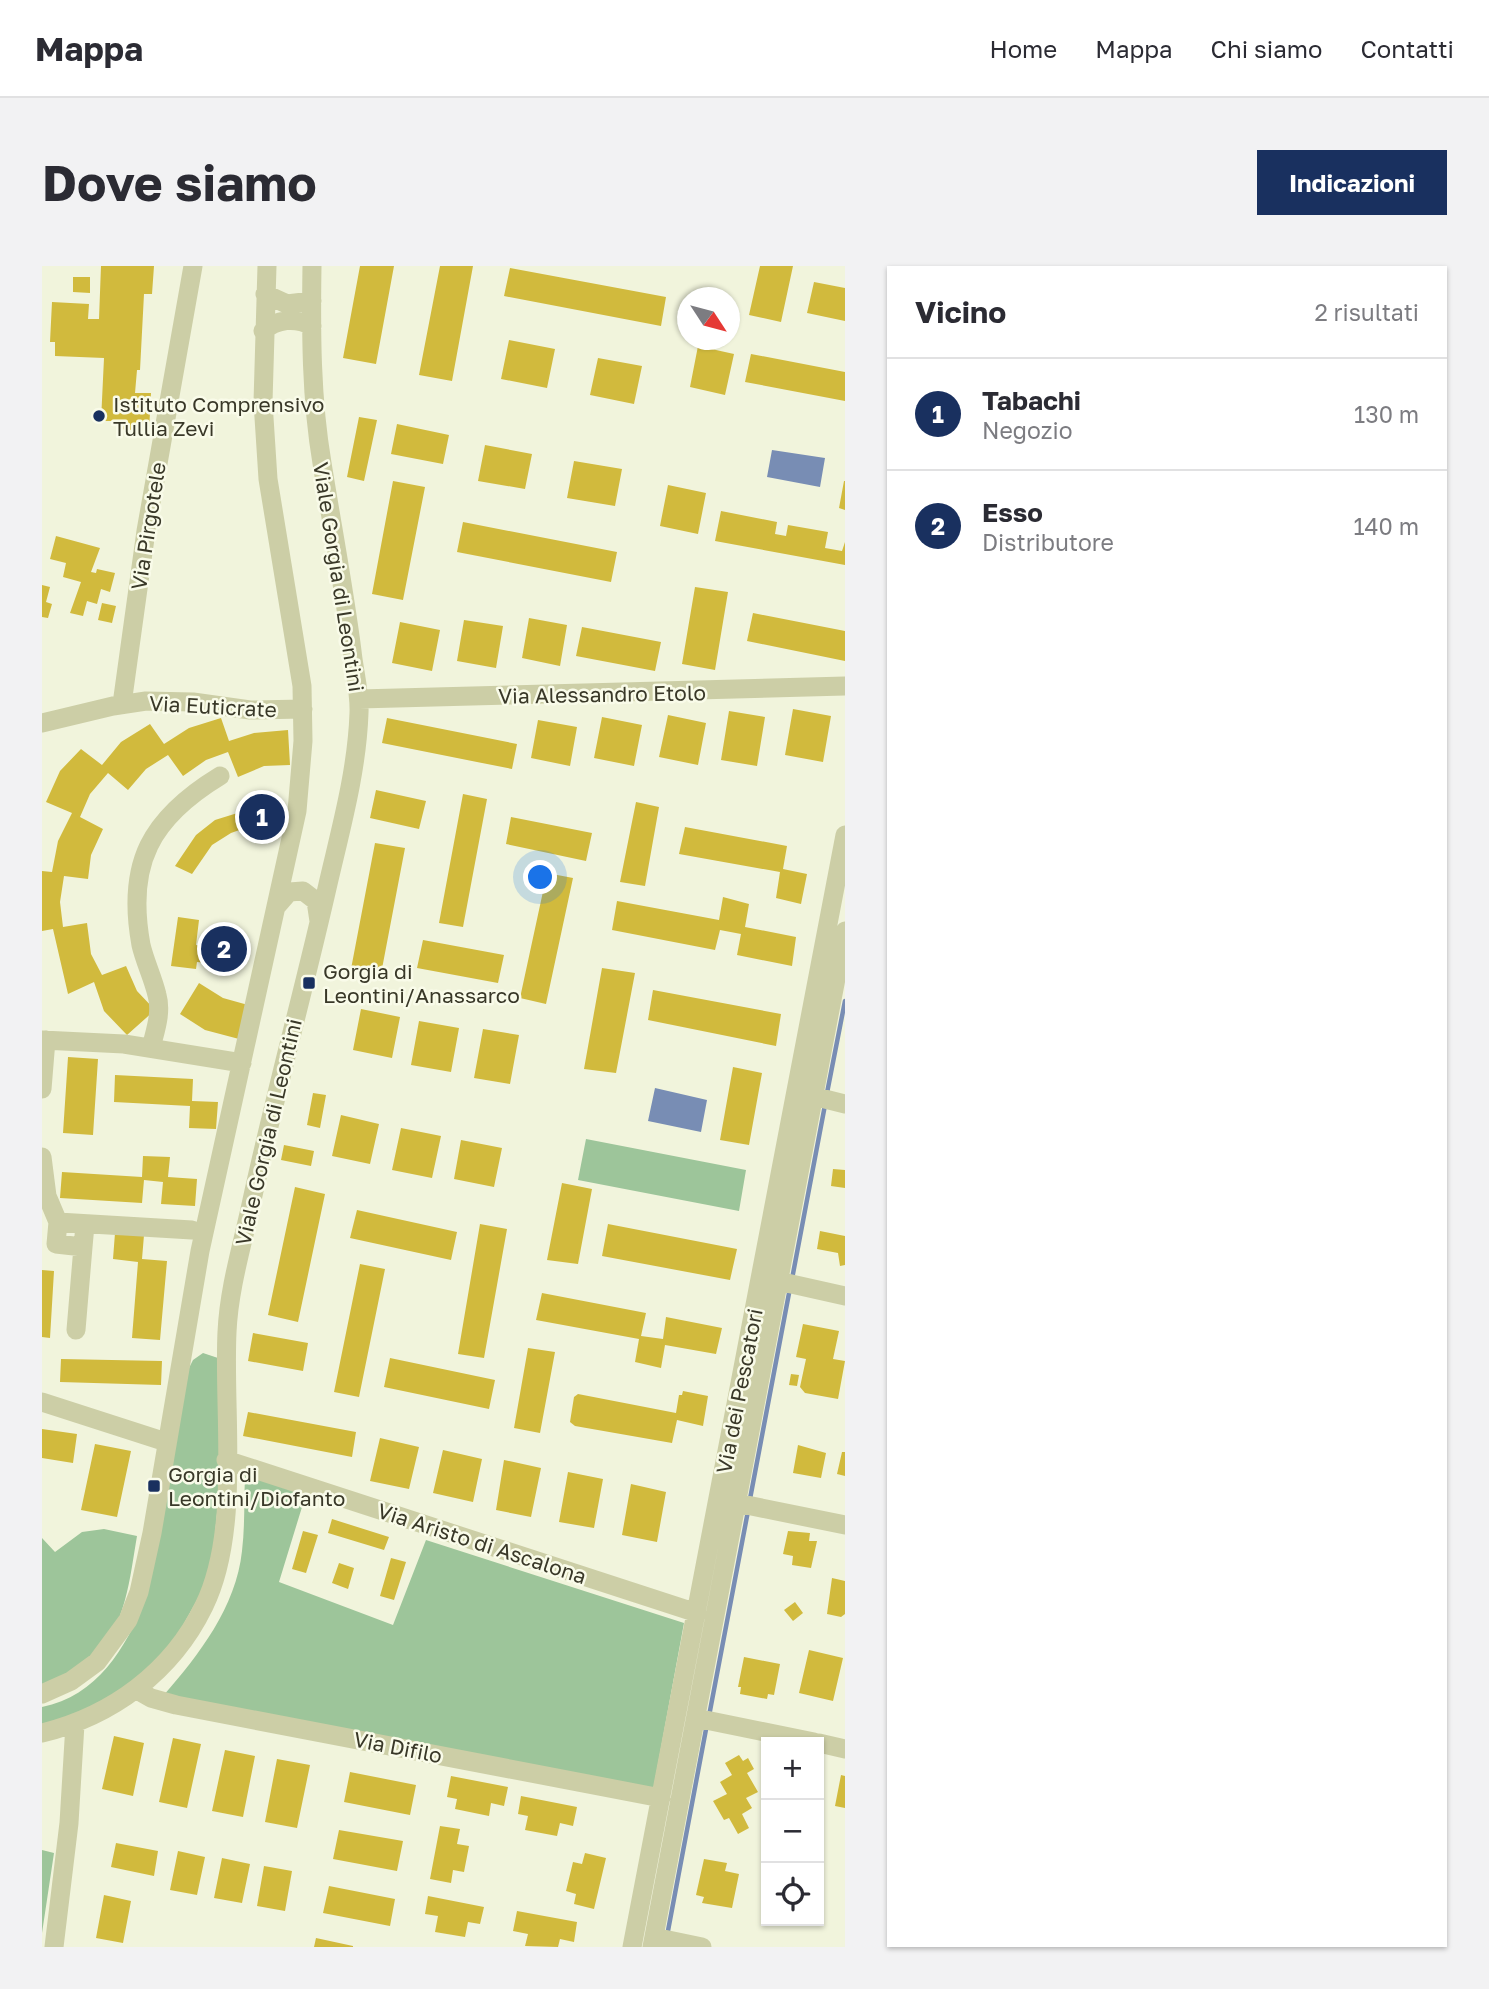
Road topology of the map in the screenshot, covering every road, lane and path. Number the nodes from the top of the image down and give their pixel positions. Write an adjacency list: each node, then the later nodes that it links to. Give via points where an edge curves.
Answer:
1 (193, 266): 10 (street, Via Pirgotele, via 146,531)
2 (267, 266): 4 (street, Viale Gorgia di Leontini)
3 (312, 266): 5 (street, Viale Gorgia di Leontini)
4 (265, 294): 5 (street, via 287,304); 7 (street, Viale Gorgia di Leontini)
5 (312, 301): 6 (street, Viale Gorgia di Leontini)
6 (312, 326): 7 (street, via 283,321); 9 (street, Viale Gorgia di Leontini, via 320,452)
7 (263, 331): 11 (street, Viale Gorgia di Leontini, via 262,402 271,508 297,640)
8 (845, 686): 9 (street, Via Alessandro Etolo)
9 (359, 699): 16 (street, Viale Gorgia di Leontini, via 353,770)
10 (122, 704): 11 (street, Via Euticrate, via 182,701 243,710); 12 (street, Via Euticrate)
11 (303, 709): 15 (street, Viale Gorgia di Leontini, via 300,788)
12 (42, 723)
13 (220, 776): 21 (street, via 166,817 148,846 138,877 141,945 159,1015)
14 (845, 835): 39 (street, Via dei Pescatori)
15 (288, 855): 16 (street, via 292,874 303,883 317,882); 17 (street, Viale Gorgia di Leontini)
16 (333, 864): 18 (street, Viale Gorgia di Leontini)
17 (275, 909): 18 (street, via 289,892 303,891 316,901); 22 (street, Viale Gorgia di Leontini)
18 (319, 922): 36 (street, Viale Gorgia di Leontini, via 231,1297 226,1344)
19 (845, 931): 24 (street, Via dei Pescatori)
20 (44, 1040): 21 (street); 23 (street)
21 (152, 1048): 22 (street)
22 (242, 1063): 35 (street, Viale Gorgia di Leontini, via 200,1251)
23 (42, 1089)
24 (828, 1100): 31 (street, Via dei Pescatori)
25 (42, 1157): 26 (street, via 47,1196)
26 (58, 1223): 27 (street); 29 (street)
27 (85, 1225): 28 (street); 30 (street)
28 (192, 1230)
29 (49, 1244): 30 (street)
30 (83, 1247): 33 (street)
31 (787, 1283): 32 (street); 37 (street, Via dei Pescatori)
32 (845, 1296)
33 (76, 1330)
34 (42, 1402): 35 (street)
35 (166, 1442): 41 (street, Viale Gorgia di Leontini, via 147,1557 128,1620 91,1668)
36 (226, 1460): 39 (street, Via Aristo di Ascalona); 40 (street, Viale Gorgia di Leontini, via 220,1552 205,1604 174,1651)
37 (749, 1505): 38 (street); 42 (street, Via dei Pescatori)
38 (845, 1525)
39 (697, 1613): 48 (street, Via dei Pescatori)
40 (137, 1690): 43 (street, Viale Gorgia di Leontini); 48 (street, Via Difilo, via 176,1705)
41 (42, 1694)
42 (705, 1720): 45 (street); 49 (street, Via dei Pescatori)
43 (75, 1724): 44 (street, Viale Gorgia di Leontini); 50 (street)
44 (42, 1733)
45 (787, 1737)
46 (824, 1745): 47 (street)
47 (845, 1749)
48 (661, 1798): 51 (street, Via dei Pescatori)
49 (661, 1941): 52 (street)
50 (54, 1947)
51 (632, 1947)
52 (702, 1947)

